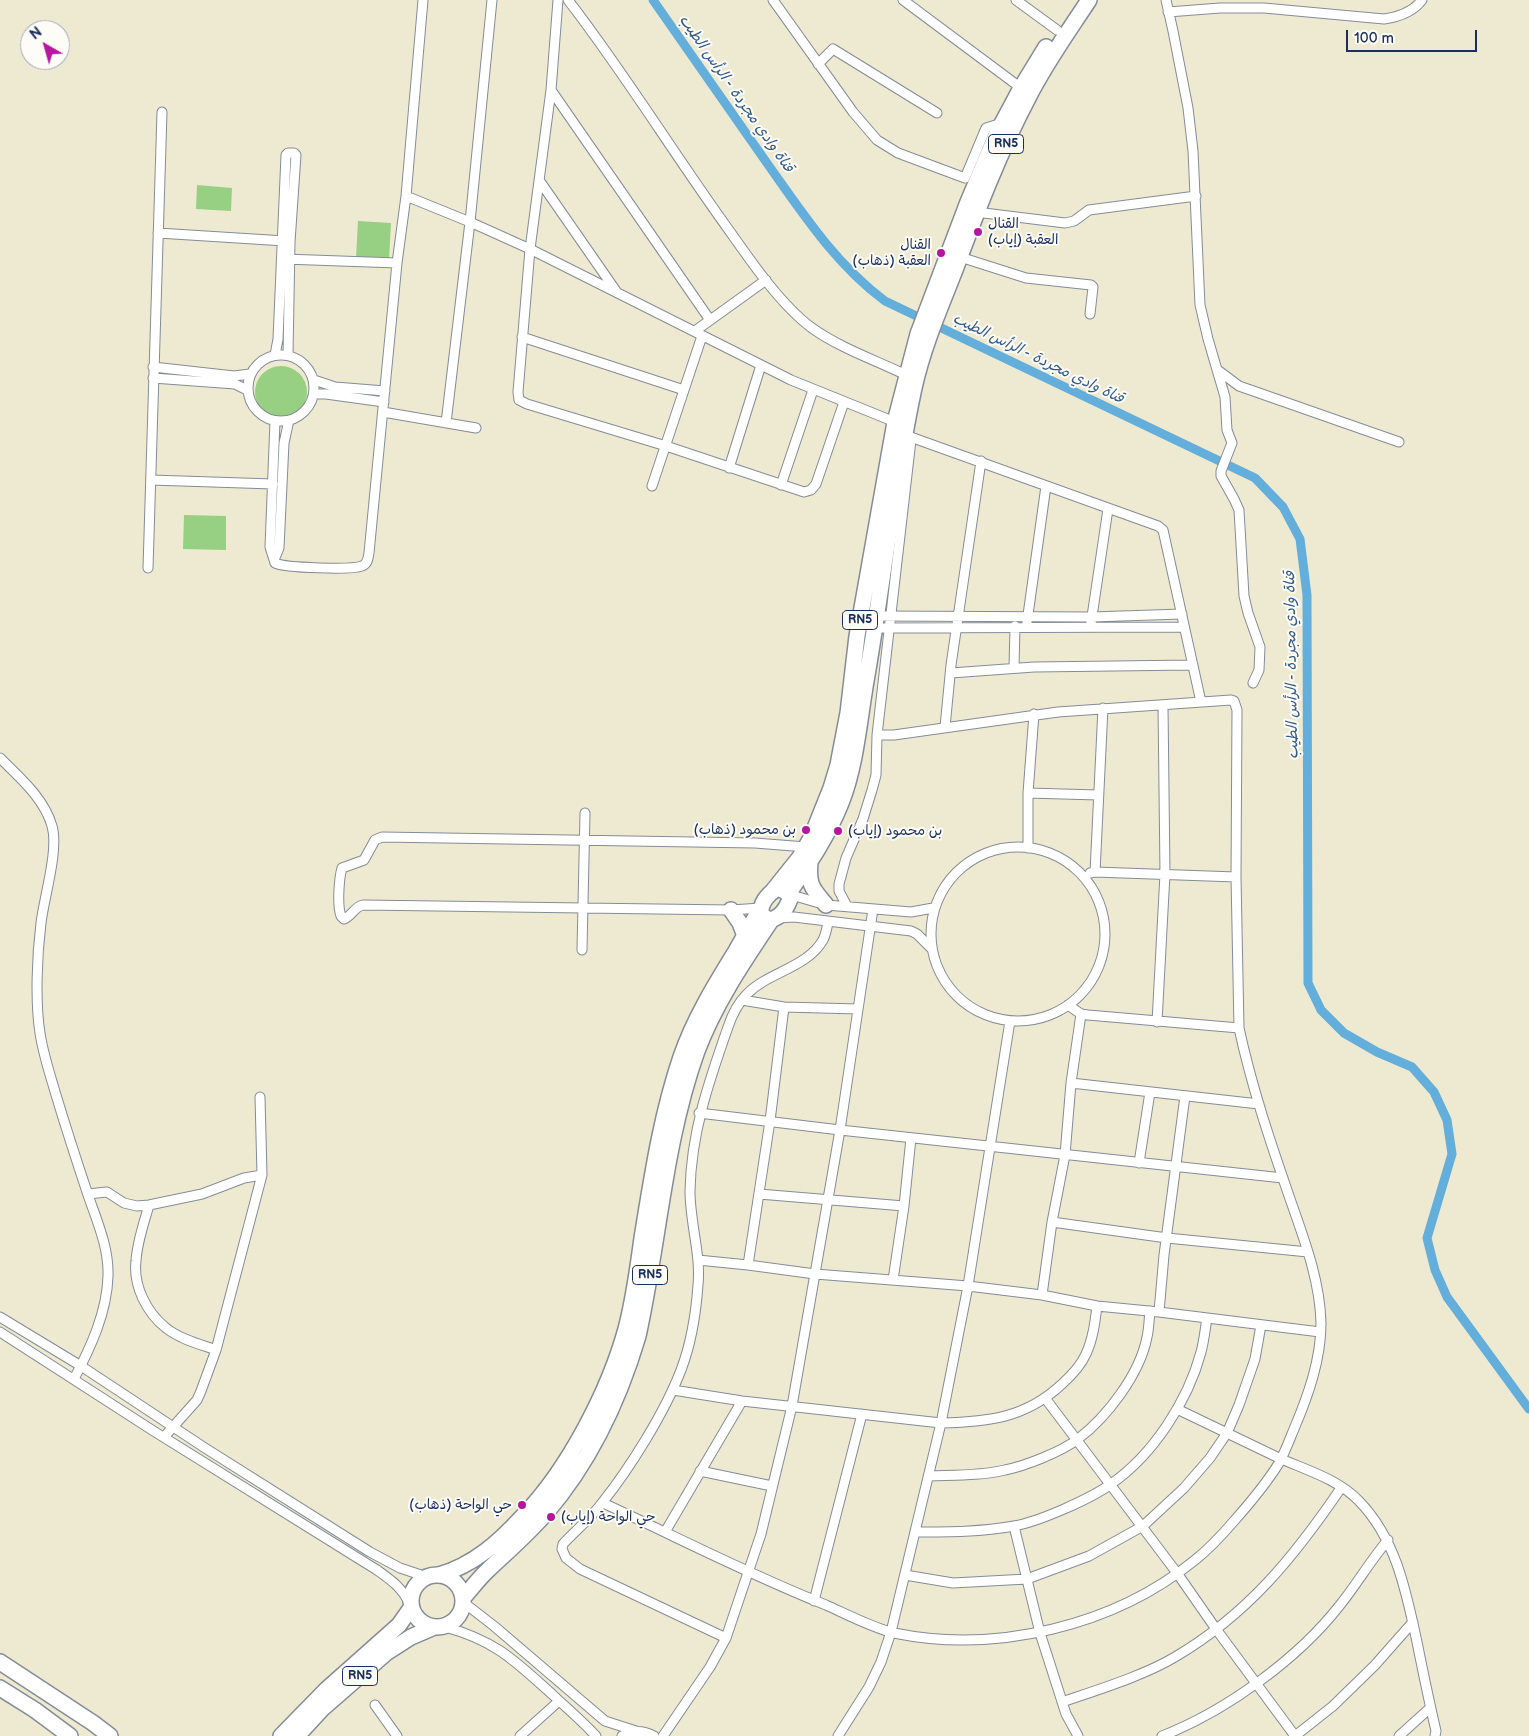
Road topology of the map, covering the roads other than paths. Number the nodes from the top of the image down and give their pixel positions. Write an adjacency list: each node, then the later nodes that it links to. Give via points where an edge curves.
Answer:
1 (423, 0): 21 (street)
2 (492, 0): 24 (street)
3 (558, 0): 16 (street)
4 (568, 0): 31 (street)
5 (773, 0): 14 (street)
6 (903, 0): 15 (street)
7 (1016, 0): 13 (street)
8 (1077, 0): 13 (highway, RN5)
9 (1089, 0): 23 (highway, RN5, via 1029,96)
10 (1166, 0): 12 (street)
11 (1422, 0): 12 (street, via 1413,9 1384,19 1264,8)
12 (1168, 12): 22 (street, via 1188,108)
13 (1057, 30): 15 (highway, RN5)
14 (818, 64): 18 (street, via 833,49); 19 (street, via 876,140 898,153 965,178 986,128)
15 (1021, 88): 19 (highway, RN5)
16 (551, 90): 20 (street); 35 (street)
17 (162, 112): 25 (street)
18 (937, 113)
19 (1002, 123): 33 (highway, RN5, via 968,202)
20 (540, 180): 27 (street); 32 (street)
21 (406, 196): 24 (street); 30 (street)
22 (1196, 196): 23 (street, via 1089,210 1074,221 1065,223); 43 (street, via 1200,305)
23 (976, 212): 28 (highway, RN5)
24 (470, 222): 27 (street); 59 (street)
25 (158, 233): 26 (street); 42 (street)
26 (286, 241): 26 (street, via 296,155 294,153 286,155); 29 (street)
27 (530, 249): 32 (street); 38 (street)
28 (960, 257): 33 (highway, RN5); 34 (street, via 1026,278 1091,285)
29 (286, 259): 30 (street); 39 (street); 40 (street)
30 (397, 264): 51 (street)
31 (766, 280): 35 (street); 45 (street, via 817,332)
32 (617, 294): 36 (street)
33 (938, 297): 37 (highway, RN5)
34 (1090, 314)
35 (710, 320): 36 (street)
36 (698, 333): 41 (street); 49 (street)
37 (924, 336): 45 (highway, RN5); 61 (highway, RN5)
38 (522, 337): 49 (street); 63 (street, via 518,398 522,403)
39 (275, 355): 40 (street); 44 (street, via 260,362)
40 (288, 355): 47 (street, via 304,364)
41 (761, 365): 50 (street); 65 (street)
42 (153, 367): 44 (street, via 234,376); 46 (street)
43 (1217, 369): 62 (street, via 1239,386); 87 (street, via 1232,443 1221,471 1238,506 1244,596 1260,647 1259,670)
44 (250, 374): 48 (street)
45 (906, 375): 58 (highway, RN5)
46 (153, 378): 48 (street, via 235,384); 66 (street)
47 (314, 380): 51 (street, via 335,387); 52 (street)
48 (247, 390): 57 (street, via 256,410)
49 (684, 390): 63 (street)
50 (814, 390): 54 (street); 68 (street)
51 (385, 391): 53 (street)
52 (314, 394): 53 (street); 56 (street, via 305,411)
53 (384, 402): 55 (street)
54 (844, 402): 58 (street); 68 (street, via 814,488 804,492)
55 (383, 412): 59 (street); 72 (street, via 366,564 354,568 303,567 282,565)
56 (289, 420): 57 (street); 72 (street, via 284,443 278,548)
57 (275, 421): 67 (street)
58 (895, 422): 99 (highway, RN5, via 857,636 845,735 831,788)
59 (446, 423): 60 (street)
60 (476, 428)
61 (908, 436): 64 (street); 78 (highway, RN5)
62 (1399, 442)
63 (666, 446): 65 (street); 69 (street)
64 (981, 461): 70 (street); 75 (street)
65 (729, 468): 68 (street)
66 (151, 480): 67 (street); 73 (street)
67 (273, 484): 72 (street, via 270,546)
68 (781, 485)
69 (652, 486)
70 (1046, 486): 71 (street); 76 (street)
71 (1108, 509): 74 (street, via 1163,530); 77 (street)
72 (274, 560)
73 (148, 568)
74 (1182, 614): 77 (street); 81 (street)
75 (959, 616): 76 (street); 78 (street); 82 (street)
76 (1028, 616): 77 (street); 80 (street)
77 (1091, 617): 83 (street)
78 (883, 622): 82 (street); 93 (street); 101 (highway, RN5, via 846,788 836,816)
79 (1015, 626): 80 (street); 82 (street); 85 (street)
80 (1027, 626): 83 (street)
81 (1184, 626): 83 (street); 84 (street)
82 (957, 627): 86 (street)
83 (1090, 627)
84 (1193, 665): 85 (street); 88 (street)
85 (1014, 668): 86 (street)
86 (950, 673): 92 (street)
87 (1253, 683)
88 (1201, 702): 89 (street); 105 (street, via 1231,700 1236,704)
89 (1163, 705): 90 (street); 103 (street)
90 (1103, 708): 91 (street); 96 (street)
91 (1034, 714): 92 (street); 95 (street)
92 (945, 727): 93 (street)
93 (877, 735): 109 (street, via 872,790 840,880 839,890)
94 (0, 758): 144 (street, via 37,798 53,828 52,859 39,949 40,1032)
95 (1028, 792): 96 (street); 100 (street)
96 (1098, 795): 102 (street)
97 (585, 812): 98 (street)
98 (584, 840): 99 (street); 110 (street); 110 (street, via 378,837 364,860 342,868 339,909 344,919 363,905)
99 (806, 847): 106 (highway, RN5)
100 (1028, 848): 104 (street, via 1061,858); 112 (street, via 995,850 974,859 956,874)
101 (810, 862): 107 (highway, RN5); 108 (highway, via 809,881)
102 (1095, 872): 103 (street); 104 (street)
103 (1165, 874): 105 (street); 127 (street)
104 (1084, 875): 122 (street, via 1098,899 1104,918 1105,940 1097,971)
105 (1236, 877): 128 (street)
106 (772, 892): 107 (highway, via 781,889); 111 (highway, RN5)
107 (788, 894): 108 (street); 115 (highway, RN5, via 790,899 786,908)
108 (826, 905): 109 (street)
109 (847, 906): 113 (street)
110 (583, 908): 114 (street); 120 (street)
111 (761, 908): 114 (street); 115 (highway, via 763,916 768,920); 118 (highway, RN5)
112 (933, 908): 113 (street, via 914,912); 119 (street)
113 (873, 909): 117 (street)
114 (731, 910): 118 (highway)
115 (774, 919): 116 (street, via 794,917); 196 (highway, RN5, via 756,941 723,995 689,1076 673,1135 638,1336 612,1406 593,1444 558,1498)
116 (828, 922): 117 (street); 121 (street, via 824,939 809,955 763,982)
117 (870, 926): 119 (street, via 911,931); 124 (street)
118 (745, 936): 194 (highway, RN5, via 703,1006 681,1056 659,1143 626,1329 596,1409 535,1504 488,1550 463,1567)
119 (931, 948): 126 (street, via 948,985 963,999 985,1013)
120 (582, 950)
121 (742, 1000): 123 (street); 134 (street, via 729,1025)
122 (1068, 1005): 125 (street); 126 (street, via 1032,1020)
123 (784, 1007): 124 (street); 135 (street)
124 (858, 1009): 136 (street)
125 (1081, 1014): 127 (street); 129 (street)
126 (1010, 1021): 138 (street)
127 (1157, 1022): 128 (street)
128 (1239, 1028): 133 (street)
129 (1071, 1083): 130 (street); 139 (street)
130 (1150, 1092): 131 (street); 140 (street)
131 (1185, 1096): 133 (street); 141 (street)
132 (260, 1097): 142 (street)
133 (1259, 1104): 143 (street)
134 (699, 1113): 135 (street); 152 (street, via 690,1193)
135 (770, 1121): 136 (street); 145 (street)
136 (840, 1130): 137 (street); 146 (street)
137 (911, 1138): 138 (street); 148 (street)
138 (991, 1147): 139 (street); 156 (street)
139 (1065, 1155): 140 (street); 149 (street)
140 (1139, 1163): 141 (street)
141 (1176, 1168): 143 (street); 150 (street)
142 (262, 1175): 147 (street, via 244,1178 202,1194); 165 (street)
143 (1283, 1178): 151 (street)
144 (88, 1194): 147 (street, via 106,1192 124,1204); 166 (street, via 105,1246 108,1276 100,1320)
145 (759, 1194): 146 (street); 153 (street)
146 (827, 1199): 148 (street); 154 (street)
147 (149, 1205): 165 (street, via 135,1262 135,1274 144,1302 167,1329)
148 (904, 1206): 155 (street)
149 (1052, 1222): 150 (street); 157 (street)
150 (1167, 1238): 151 (street); 159 (street)
151 (1308, 1252): 164 (street, via 1317,1291)
152 (698, 1260): 153 (street); 168 (street, via 690,1338)
153 (748, 1265): 154 (street)
154 (815, 1274): 155 (street); 171 (street)
155 (893, 1280): 156 (street)
156 (968, 1286): 157 (street); 174 (street)
157 (1042, 1295): 158 (street)
158 (1097, 1306): 159 (street); 169 (street, via 1085,1357 1066,1381)
159 (1154, 1311): 161 (street); 178 (street, via 1147,1338 1121,1394)
160 (0, 1317): 166 (street)
161 (1207, 1318): 162 (street); 172 (street, via 1202,1351)
162 (1261, 1325): 164 (street); 176 (street, via 1255,1359)
163 (0, 1332): 167 (street)
164 (1320, 1332): 179 (street, via 1312,1384)
165 (216, 1350): 175 (street, via 202,1391)
166 (81, 1366): 167 (street); 175 (street)
167 (74, 1379): 177 (street)
168 (673, 1390): 170 (street); 185 (street, via 632,1461)
169 (1045, 1398): 174 (street, via 1024,1411 993,1420); 178 (street)
170 (742, 1401): 171 (street); 180 (street)
171 (792, 1406): 173 (street); 183 (street)
172 (1177, 1409): 176 (street); 182 (street, via 1153,1443)
173 (862, 1414): 174 (street); 197 (street)
174 (941, 1423): 181 (street)
175 (174, 1427): 177 (street); 194 (street, via 370,1552 400,1568)
176 (1227, 1433): 179 (street); 187 (street, via 1184,1488)
177 (164, 1437): 198 (street, via 377,1570 406,1594)
178 (1077, 1440): 181 (street, via 1004,1471); 182 (street)
179 (1281, 1459): 184 (street); 192 (street, via 1251,1502 1220,1537)
180 (700, 1471): 183 (street); 188 (street)
181 (929, 1476): 189 (street)
182 (1111, 1484): 186 (street, via 1086,1500); 187 (street)
183 (772, 1486): 191 (street)
184 (1342, 1488): 190 (street, via 1358,1500); 201 (street, via 1284,1566)
185 (603, 1503): 188 (street); 204 (street, via 563,1544 562,1553 566,1558 580,1569)
186 (1014, 1526): 189 (street); 195 (street)
187 (1143, 1526): 192 (street); 195 (street, via 1089,1556)
188 (665, 1532): 191 (street)
189 (916, 1532): 193 (street)
190 (1388, 1540): 199 (street, via 1402,1574); 206 (street, via 1319,1629)
191 (749, 1572): 197 (street); 204 (street)
192 (1177, 1573): 201 (street); 203 (street, via 1147,1592 1081,1623)
193 (905, 1575): 195 (street, via 953,1583); 202 (street)
194 (433, 1576): 196 (highway, via 448,1577 455,1582); 198 (highway, RN5, via 419,1581 410,1596)
195 (1028, 1579): 203 (street)
196 (463, 1600): 200 (highway, RN5, via 458,1617); 212 (street, via 605,1721)
197 (814, 1601): 202 (street)
198 (410, 1606): 200 (highway, via 421,1623); 215 (highway, RN5, via 399,1625 327,1689)
199 (1413, 1622): 211 (street); 226 (street, via 1354,1686)
200 (439, 1627): 208 (street, via 470,1634 492,1644); 216 (highway, RN5, via 411,1637 386,1653 323,1708)
201 (1216, 1629): 206 (street); 209 (street, via 1174,1658)
202 (892, 1632): 203 (street, via 975,1640); 223 (street, via 869,1688)
203 (1040, 1633): 209 (street)
204 (726, 1638): 222 (street)
205 (0, 1662): 214 (highway)
206 (1256, 1684): 225 (street); 226 (street)
207 (0, 1688): 213 (highway)
208 (559, 1701): 218 (street); 219 (street)
209 (1062, 1702): 224 (street)
210 (375, 1704): 217 (street)
211 (1430, 1708): 227 (street); 228 (street)
212 (636, 1731): 220 (street); 221 (street)
213 (70, 1736)
214 (110, 1736)
215 (281, 1736)
216 (297, 1736)
217 (397, 1736)
218 (520, 1736)
219 (596, 1736)
220 (622, 1736)
221 (654, 1736)
222 (663, 1736)
223 (838, 1736)
224 (1078, 1736)
225 (1162, 1736)
226 (1295, 1736)
227 (1399, 1736)
228 (1435, 1736)

